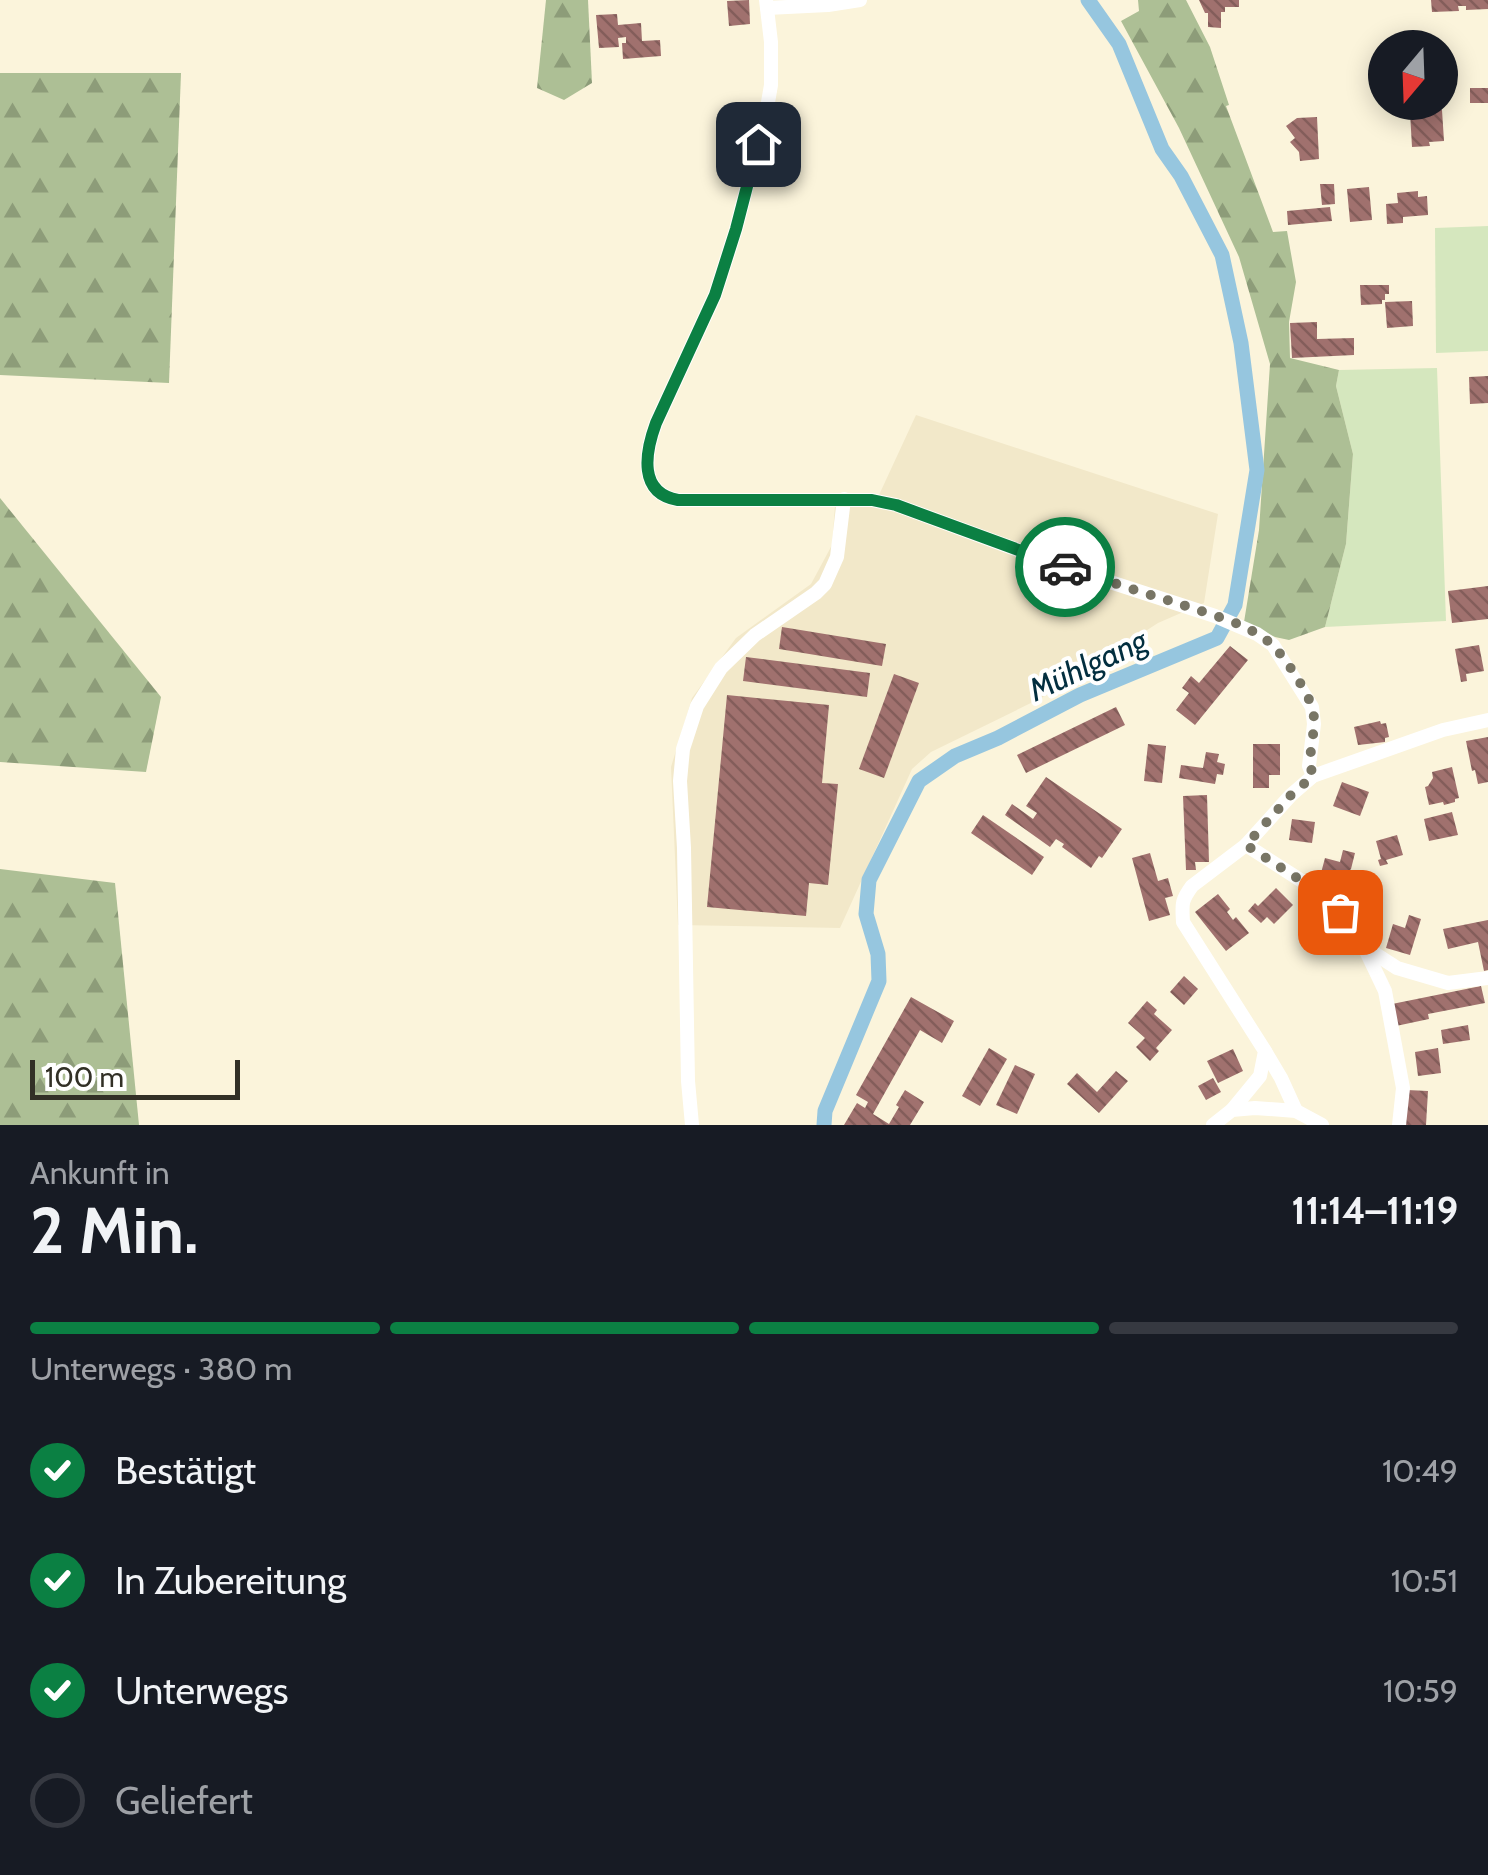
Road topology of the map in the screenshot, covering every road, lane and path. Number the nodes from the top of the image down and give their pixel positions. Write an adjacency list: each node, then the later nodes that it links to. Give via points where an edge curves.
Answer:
1 (860, 0): 2 (street)
2 (766, 4): 3 (street, via 768,108 715,295 649,443 649,479 664,498 678,500)
3 (844, 499): 5 (street, via 896,505 1257,634 1273,644 1312,707); 12 (street, via 838,557 825,584 722,668 697,706 681,764)
4 (1488, 720): 5 (street)
5 (1313, 776): 6 (street)
6 (1246, 845): 7 (street, via 1319,892); 9 (street, via 1192,886 1182,901 1183,922)
7 (1363, 946): 8 (street, via 1397,968 1448,982); 15 (street, via 1386,990 1403,1088)
8 (1488, 978)
9 (1265, 1051): 10 (street, via 1260,1076); 11 (street)
10 (1232, 1110): 11 (street); 13 (street)
11 (1296, 1110): 14 (street)
12 (692, 1125)
13 (1213, 1125)
14 (1322, 1125)
15 (1399, 1125)

